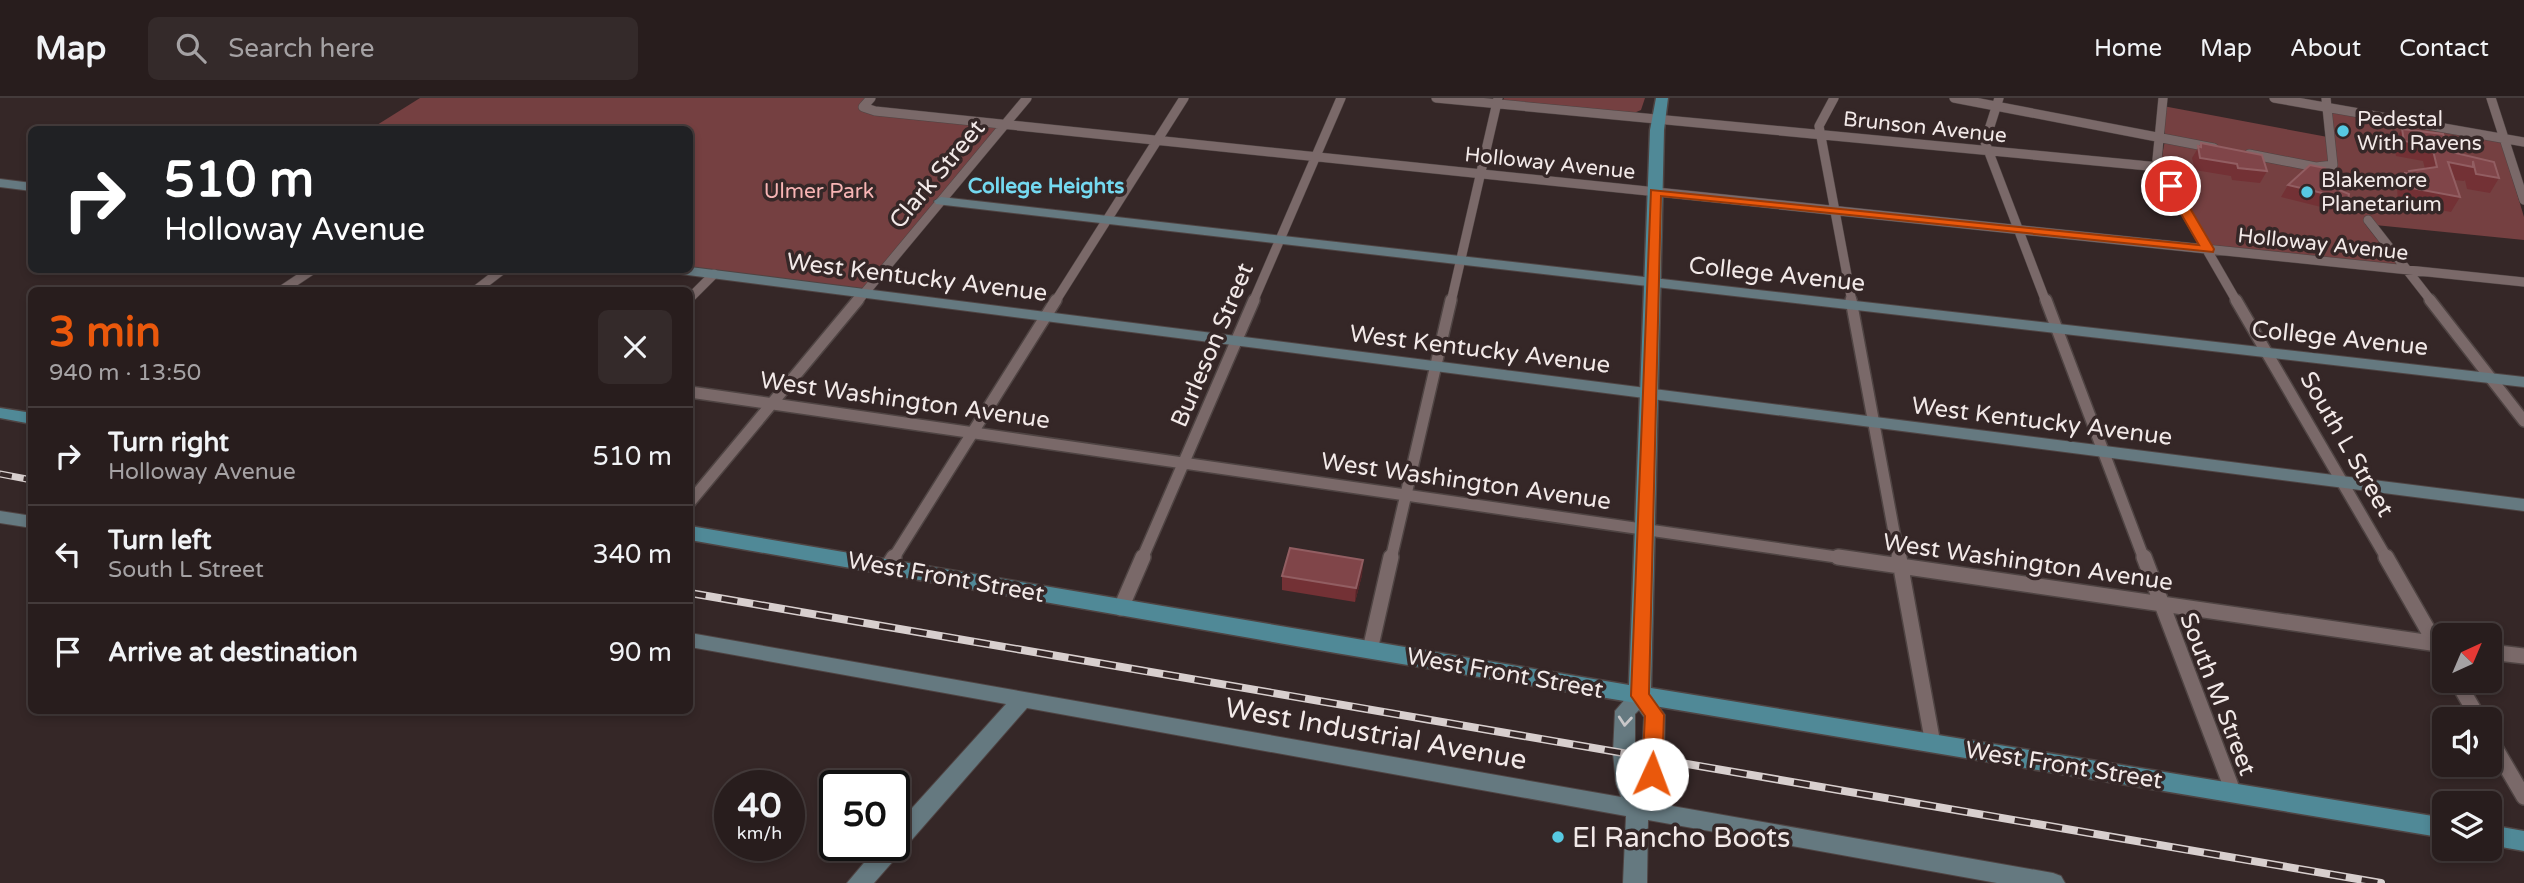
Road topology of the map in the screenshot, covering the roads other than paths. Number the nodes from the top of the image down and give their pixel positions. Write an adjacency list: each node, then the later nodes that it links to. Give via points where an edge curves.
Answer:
1 (871, 98): 16 (street, Holloway Avenue, via 865,108)
2 (1027, 98): 16 (street, Clark Street)
3 (1184, 98): 20 (street)
4 (1341, 98): 25 (street, Burleson Street)
5 (1436, 98): 12 (street, Brunson Avenue)
6 (1662, 98): 15 (main road)
7 (1834, 98): 17 (street, via 1819,126)
8 (1954, 98): 13 (street)
9 (2163, 98): 18 (street)
10 (2274, 98): 14 (street)
11 (2491, 98): 19 (street)
12 (1497, 101): 15 (street, Brunson Avenue); 27 (street)
13 (1998, 102): 18 (street); 23 (street, South M Street, via 1985,142)
14 (2327, 103): 19 (street); 24 (street, via 2334,163 2326,167)
15 (1658, 119): 17 (street, Brunson Avenue); 30 (main road)
16 (1005, 125): 20 (street, Holloway Avenue); 32 (street, Clark Street)
17 (1822, 135): 23 (street, Brunson Avenue); 33 (street)
18 (2160, 137): 22 (street); 26 (street)
19 (2504, 139): 21 (street); 31 (street)
20 (1157, 140): 25 (street, Holloway Avenue); 34 (street)
21 (2524, 142)
22 (2222, 149)
23 (1988, 151): 26 (street, Brunson Avenue); 36 (street, South M Street)
24 (2235, 152)
25 (1316, 157): 27 (street, Holloway Avenue); 37 (street, Burleson Street)
26 (2159, 167): 38 (street, South L Street)
27 (1480, 174): 30 (street, Holloway Avenue); 39 (street)
28 (0, 183): 29 (street)
29 (28, 186)
30 (1656, 192): 33 (street, Holloway Avenue); 45 (main road)
31 (2524, 200)
32 (941, 201): 34 (street, College Avenue); 49 (street, Clark Street)
33 (1836, 211): 36 (street, Holloway Avenue); 51 (street)
34 (1107, 220): 37 (street, College Avenue); 52 (street)
35 (2368, 220): 40 (street)
36 (2018, 229): 38 (street, Holloway Avenue); 53 (street, South M Street)
37 (1280, 240): 39 (street, College Avenue); 54 (street, Burleson Street)
38 (2208, 249): 40 (street, Holloway Avenue); 55 (street, South L Street)
39 (1461, 260): 45 (street, College Avenue); 56 (street)
40 (2407, 270): 46 (street, Holloway Avenue); 57 (street)
41 (693, 272): 44 (street, West Kentucky Avenue)
42 (308, 273): 47 (street)
43 (498, 273): 48 (street)
44 (714, 274): 49 (street, West Kentucky Avenue); 50 (street)
45 (1653, 282): 51 (street, College Avenue); 60 (main road)
46 (2524, 282)
47 (286, 287)
48 (480, 287)
49 (864, 293): 52 (street, West Kentucky Avenue); 61 (street, Clark Street)
50 (693, 295)
51 (1853, 305): 53 (street, College Avenue); 65 (street)
52 (1046, 316): 54 (street, West Kentucky Avenue); 66 (street)
53 (2057, 329): 55 (street, College Avenue); 67 (street, South M Street)
54 (1236, 341): 56 (street, West Kentucky Avenue); 68 (street, Burleson Street)
55 (2269, 353): 57 (street, College Avenue); 69 (street, South L Street)
56 (1436, 366): 60 (street, West Kentucky Avenue); 70 (street)
57 (2490, 378): 58 (street, College Avenue); 64 (street)
58 (2524, 382)
59 (693, 392): 61 (street, West Washington Avenue)
60 (1650, 394): 65 (street, West Kentucky Avenue); 75 (main road)
61 (771, 404): 66 (street, West Washington Avenue); 71 (street, Clark Street)
62 (0, 413): 63 (main road)
63 (28, 418)
64 (2524, 421)
65 (1876, 423): 67 (street, West Kentucky Avenue); 77 (street)
66 (972, 433): 68 (street, West Washington Avenue); 78 (street)
67 (2104, 451): 69 (street, West Kentucky Avenue); 79 (street, South M Street)
68 (1184, 464): 70 (street, West Washington Avenue); 80 (street, Burleson Street)
69 (2343, 482): 72 (street, West Kentucky Avenue); 81 (street, South L Street)
70 (1408, 496): 75 (street, West Washington Avenue); 84 (street)
71 (693, 498)
72 (2524, 505)
73 (0, 517): 74 (street)
74 (28, 521)
75 (1646, 531): 77 (street, West Washington Avenue); 87 (main road)
76 (693, 534): 78 (main road, West Front Street)
77 (1902, 567): 79 (street, West Washington Avenue); 89 (street)
78 (887, 568): 80 (main road, West Front Street)
79 (2162, 604): 83 (street, West Washington Avenue); 91 (street, South M Street)
80 (1121, 608): 84 (main road, West Front Street)
81 (2432, 631)
82 (693, 641): 88 (street, West Industrial Avenue)
83 (2432, 643)
84 (1370, 650): 87 (main road, West Front Street)
85 (2502, 653): 86 (street)
86 (2524, 656)
87 (1640, 696): 89 (main road, West Front Street); 93 (street, one-way to 93, via 1625,711 1627,784); 93 (street, via 1655,718 1652,790)
88 (1023, 699): 93 (street, West Industrial Avenue); 95 (street)
89 (1933, 744): 91 (main road, West Front Street)
90 (2502, 759): 92 (street)
91 (2234, 794): 94 (main road, West Front Street)
92 (2524, 797)
93 (1637, 810): 100 (street); 101 (street, West Industrial Avenue)
94 (2432, 826)
95 (910, 827)
96 (2502, 837): 97 (main road)
97 (2524, 841)
98 (879, 861): 99 (street)
99 (859, 883)
100 (1635, 883)
101 (2053, 883)

